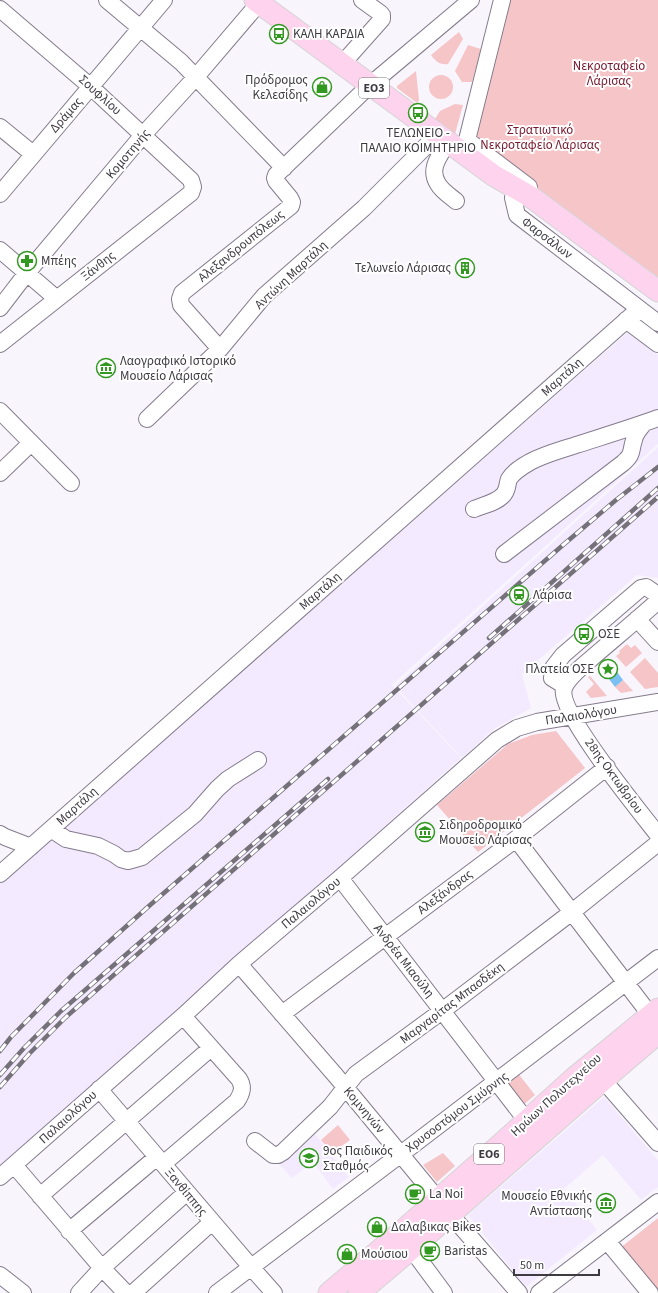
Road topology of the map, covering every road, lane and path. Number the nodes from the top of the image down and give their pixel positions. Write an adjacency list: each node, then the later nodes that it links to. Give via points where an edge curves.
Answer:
1 (5, 0): 8 (street)
2 (107, 0): 10 (street)
3 (164, 0): 10 (street, Δράμας)
4 (362, 0): 11 (street, via 380,13 382,19)
5 (471, 0): 13 (street, Αλεξανδρουπόλεως)
6 (502, 0): 17 (street)
7 (257, 2): 11 (main road, ΕΟ3); 12 (street, Κομοτηνής)
8 (0, 6)
9 (0, 9): 14 (street, Σουφλίου)
10 (141, 28): 12 (street, via 181,62); 14 (street, Δράμας)
11 (342, 64): 13 (main road, ΕΟ3)
12 (195, 78): 16 (street, Κομοτηνής); 19 (street)
13 (370, 85): 17 (main road, ΕΟ3); 19 (street, Αλεξανδρουπόλεως)
14 (91, 87): 16 (street, Σουφλίου); 18 (street, Δράμας)
15 (0, 127): 18 (street)
16 (143, 134): 20 (street, Σουφλίου, via 191,180); 25 (street, Κομοτηνής)
17 (456, 143): 22 (main road, ΕΟ3); 23 (street, via 435,162 434,173 438,185); 26 (street, via 538,194); 35 (street, Αντώνη Μαρτάλη, via 364,208 264,296)
18 (33, 154): 21 (street, Δράμας)
19 (284, 168): 35 (street, Αλεξανδρουπόλεως, via 275,178 290,198 291,206 182,293 181,305)
20 (193, 186): 28 (street, Ξάνθης, via 191,192)
21 (0, 194)
22 (517, 194): 27 (main road, Φαρσάλων / ΕΟ3); 29 (main road, Φαρσάλων / ΕΟ3)
23 (456, 201)
24 (0, 250): 25 (street)
25 (26, 274): 28 (street); 30 (street, Κομοτηνής)
26 (658, 281)
27 (658, 291)
28 (57, 299): 34 (street, Ξάνθης)
29 (649, 307): 31 (street, Μαρτάλη); 32 (street, Φαρσάλων)
30 (0, 308)
31 (626, 320): 33 (street); 55 (street, Μαρτάλη)
32 (658, 323)
33 (658, 343)
34 (0, 344)
35 (220, 349): 37 (street, Αντώνη Μαρτάλη)
36 (0, 411): 39 (street)
37 (147, 419)
38 (651, 420): 42 (street, via 532,461 514,473 502,496); 43 (street, via 637,431 631,454 623,463)
39 (31, 443): 40 (street); 41 (street)
40 (0, 473)
41 (71, 483)
42 (474, 509)
43 (504, 554)
44 (658, 595): 46 (street, via 646,587 641,588)
45 (658, 601): 47 (street)
46 (606, 618): 48 (street); 50 (street, via 556,663 552,678)
47 (637, 619): 48 (street); 49 (street)
48 (622, 631): 50 (street, via 570,678)
49 (658, 642)
50 (565, 686): 52 (street, 28ης Οκτωβρίου, via 564,693)
51 (658, 702): 52 (street, Παλαιολόγου)
52 (572, 716): 54 (street, 28ης Οκτωβρίου); 62 (street, Παλαιολόγου, via 517,728 497,740)
53 (258, 760): 55 (street, via 228,779 195,814 142,857 128,861 121,859 98,846 66,838)
54 (607, 767): 57 (street, 28ης Οκτωβρίου); 58 (street, Αλεξάνδρας)
55 (51, 829): 60 (street, Μαρτάλη)
56 (0, 834): 60 (street)
57 (658, 835)
58 (516, 839): 63 (street); 64 (street, Αλεξάνδρας)
59 (658, 843): 63 (street, Μαργαρίτας Μπασδέκη)
60 (31, 847): 61 (street, Μαρτάλη)
61 (0, 874)
62 (340, 878): 64 (street, Ανδρέα Μιαούλη); 66 (street, Παλαιολόγου)
63 (572, 912): 67 (street); 68 (street, Μαργαρίτας Μπασδέκη)
64 (386, 937): 68 (street, Ανδρέα Μιαούλη); 69 (street, Αλεξάνδρας)
65 (658, 958): 67 (street, Χρυσοστόμου Σμύρνης)
66 (239, 964): 69 (street, Κομνηνών); 70 (street, Παλαιολόγου)
67 (626, 982): 71 (street); 74 (street, Χρυσοστόμου Σμύρνης)
68 (442, 1011): 74 (street, Ανδρέα Μιαούλη); 75 (street, Μαργαρίτας Μπασδέκη, via 356,1074)
69 (282, 1014): 75 (street, Κομνηνών)
70 (183, 1016): 72 (street); 76 (street, Παλαιολόγου)
71 (656, 1026): 73 (main road, Ηρώων Πολυτεχνείου / ΕΟ6); 78 (main road, Ηρώων Πολυτεχνείου / ΕΟ6, via 584,1069)
72 (211, 1048): 77 (street); 82 (street, via 239,1079 242,1093 237,1101)
73 (603, 1080): 80 (street); 88 (main road, Ηρώων Πολυτεχνείου / ΕΟ6)
74 (497, 1082): 78 (street, Ανδρέα Μιαούλη); 81 (street, Χρυσοστόμου Σμύρνης)
75 (345, 1087): 79 (street, Μαργαρίτας Μπασδέκη, via 330,1107 283,1152 274,1156); 81 (street, Κομνηνών)
76 (99, 1090): 77 (street, Ξανθίππης); 83 (street, Παλαιολόγου)
77 (126, 1120): 82 (street, Ξανθίππης); 86 (street)
78 (526, 1120): 88 (main road, Ηρώων Πολυτεχνείου / ΕΟ6)
79 (255, 1141)
80 (658, 1143)
81 (401, 1154): 88 (street, Κομνηνών); 93 (street, Χρυσοστόμου Σμύρνης)
82 (160, 1161): 85 (street, Ξανθίππης); 90 (street)
83 (14, 1165): 84 (street, Παλαιολόγου); 86 (street)
84 (0, 1177)
85 (187, 1192): 89 (street, Ξανθίππης); 94 (street)
86 (40, 1196): 90 (street)
87 (658, 1202): 92 (street)
88 (444, 1207): 91 (main road, Ηρώων Πολυτεχνείου / ΕΟ6); 105 (street, Κομνηνών)
89 (212, 1222): 93 (street, Ξανθίππης); 99 (street)
90 (69, 1231): 94 (street)
91 (406, 1241): 102 (main road, Ηρώων Πολυτεχνείου / ΕΟ6); 103 (main road, Ηρώων Πολυτεχνείου / ΕΟ6); 104 (street)
92 (607, 1241): 106 (street); 107 (street)
93 (251, 1267): 100 (street, Χρυσοστόμου Σμύρνης); 101 (street, Ξανθίππης)
94 (102, 1268): 97 (street); 98 (street)
95 (0, 1275): 96 (street)
96 (23, 1293)
97 (79, 1293)
98 (126, 1293)
99 (133, 1293)
100 (217, 1293)
101 (274, 1293)
102 (329, 1293)
103 (360, 1293)
104 (444, 1293)
105 (519, 1293)
106 (539, 1293)
107 (650, 1293)

